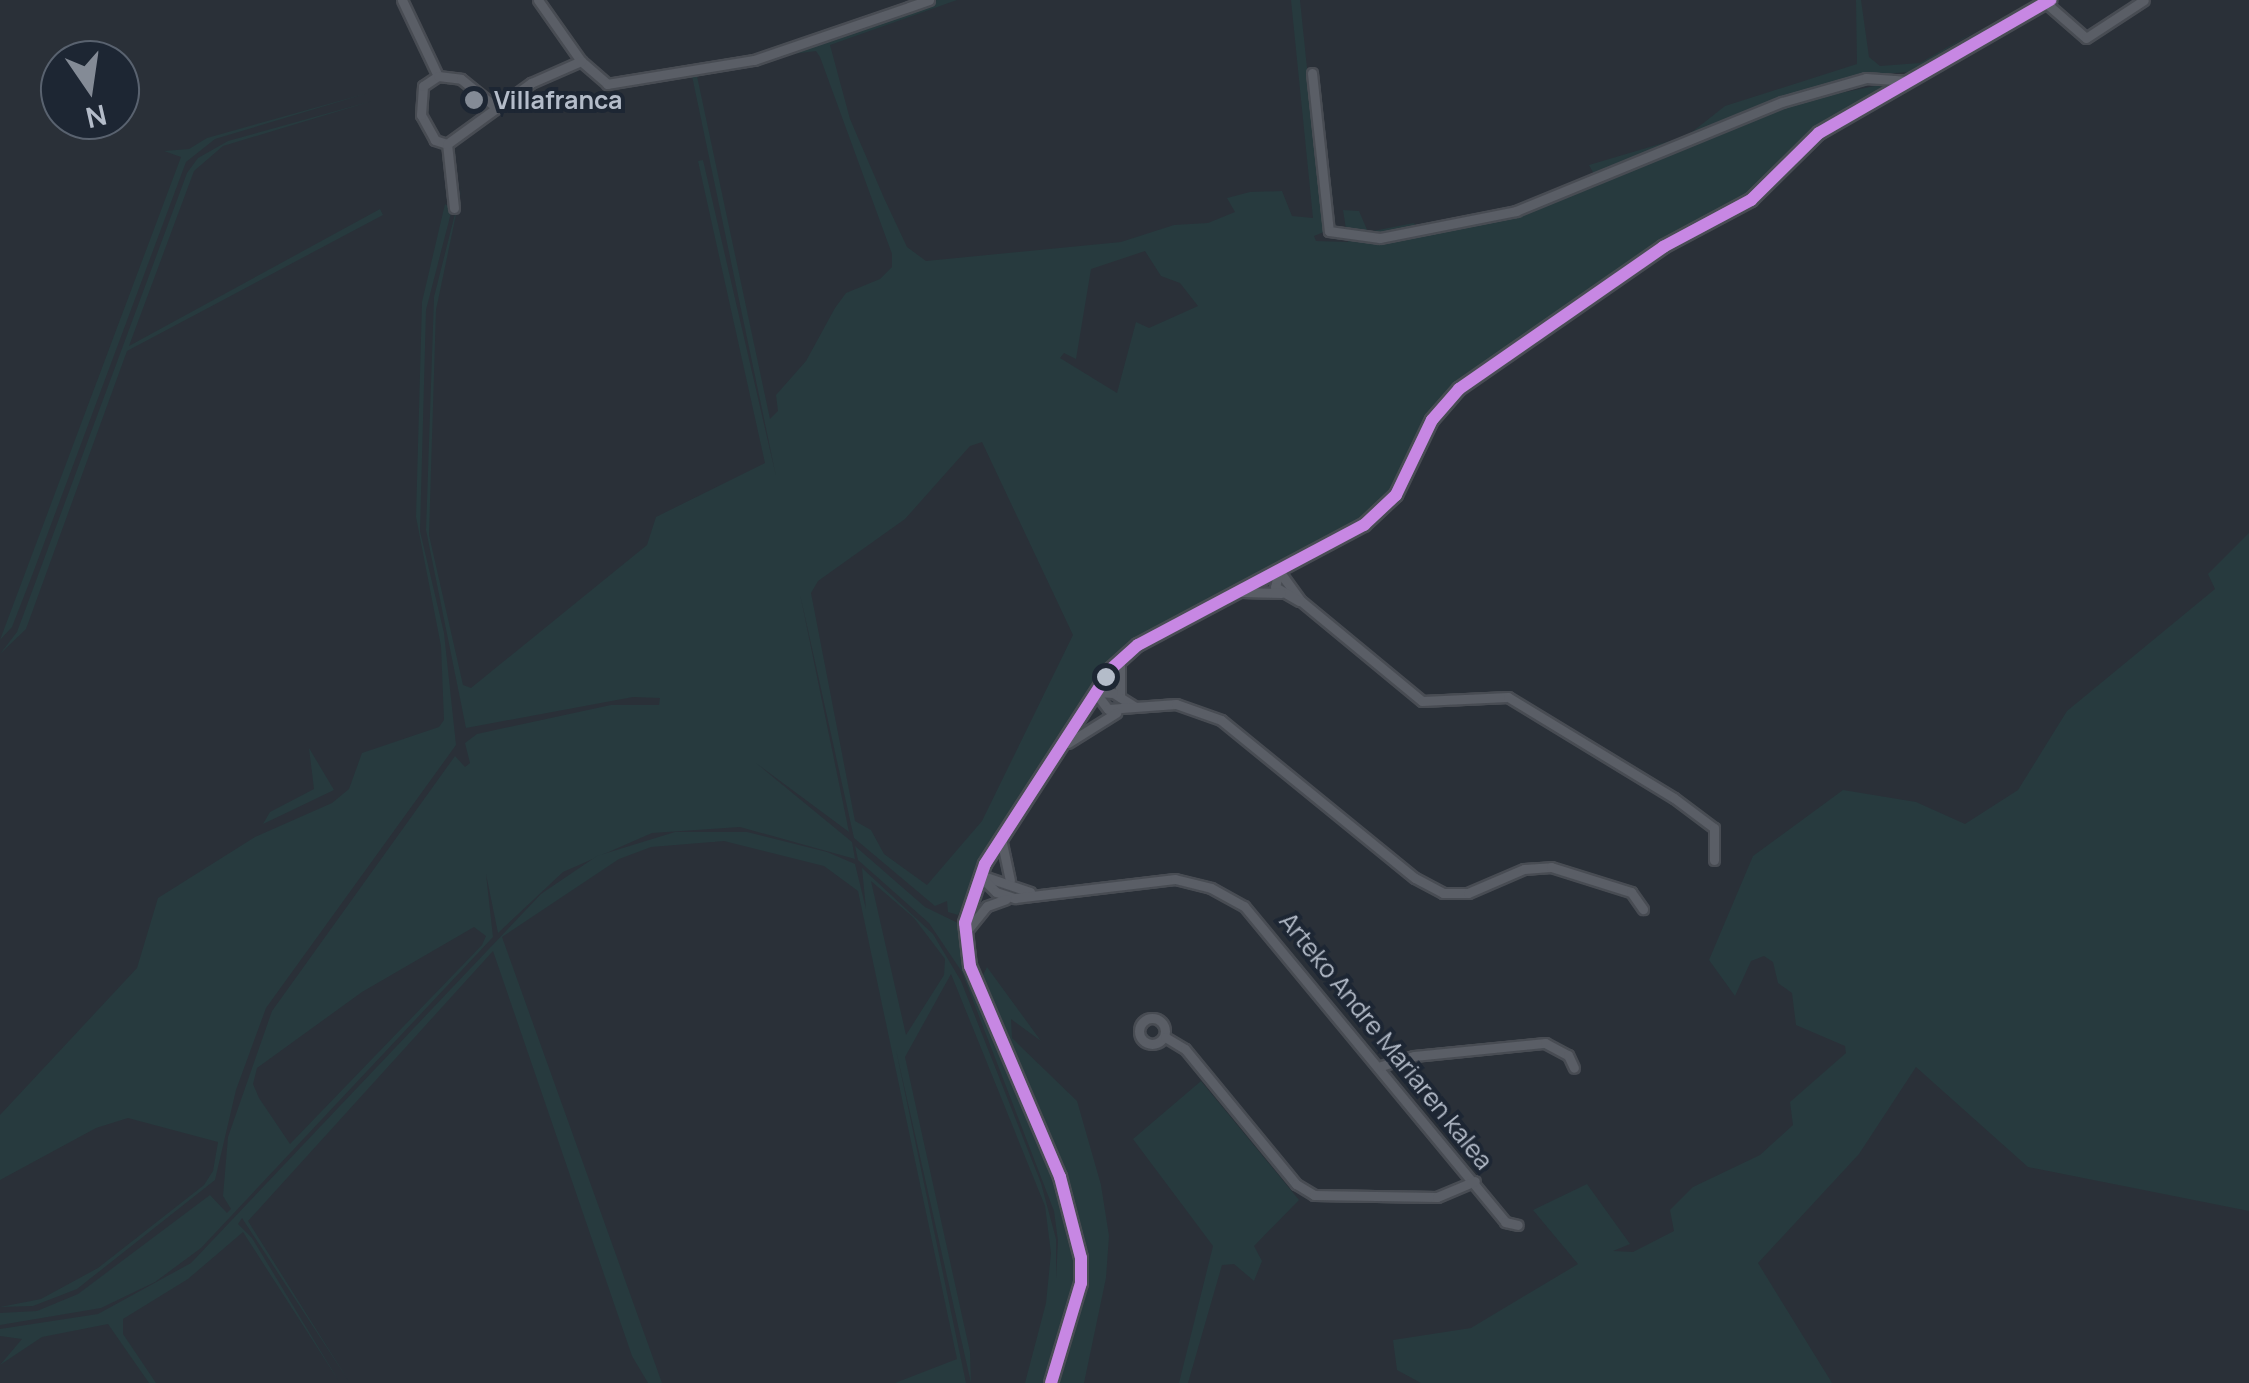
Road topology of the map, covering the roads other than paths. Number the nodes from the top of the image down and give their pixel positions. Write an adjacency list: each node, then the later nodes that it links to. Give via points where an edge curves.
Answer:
1 (402, 0): 8 (street)
2 (538, 0): 6 (street)
3 (928, 0): 6 (street, via 754,60 698,71 608,84)
4 (2144, 0): 5 (street, via 2086,38)
5 (2048, 1): 9 (street)
6 (582, 61): 10 (street)
7 (1312, 73): 9 (street, via 1329,231 1380,238 1516,211 1782,102 1866,78)
8 (438, 76): 10 (street, via 461,79); 11 (street, via 423,86 421,115 435,140)
9 (1905, 81): 13 (street, via 1819,134 1752,200 1663,246 1459,388 1432,420 1387,506)
10 (497, 108): 11 (street)
11 (447, 144): 12 (street)
12 (454, 208)
13 (1302, 559): 14 (street); 15 (street)
14 (1279, 571): 15 (street); 16 (street); 17 (street, via 1275,587)
15 (1294, 590): 18 (street)
16 (1239, 592): 17 (street); 19 (street)
17 (1281, 593): 18 (street)
18 (1301, 602): 26 (street, via 1422,701 1508,697 1674,798 1714,828)
19 (1120, 658): 20 (street); 21 (street)
20 (1095, 692): 21 (street); 23 (street, via 1101,706); 24 (street)
21 (1120, 696): 22 (street)
22 (1134, 706): 23 (street); 31 (street, via 1176,704 1221,720 1415,878 1443,893 1468,893 1524,869 1551,867 1630,892)
23 (1119, 711): 24 (street)
24 (1068, 743): 25 (street)
25 (1004, 834): 27 (street); 28 (street, via 1001,850)
26 (1714, 860)
27 (980, 875): 28 (street, Arteko Andre Mariaren kalea); 30 (street, via 996,892); 32 (street)
28 (1011, 883): 29 (street, Arteko Andre Mariaren kalea)
29 (1038, 894): 30 (street, Arteko Andre Mariaren kalea); 34 (street, Arteko Andre Mariaren kalea, via 1159,878 1227,896 1258,917)
30 (1016, 898): 32 (street, Arteko Andre Mariaren kalea, via 986,906)
31 (1643, 909)
32 (965, 940): 38 (street, via 1012,1074 1060,1177 1079,1247 1081,1283)
33 (1165, 1037): 36 (street, via 1185,1049 1296,1184 1314,1195 1437,1197)
34 (1381, 1066): 35 (street, via 1414,1056 1545,1043 1568,1055); 36 (street, Arteko Andre Mariaren kalea)
35 (1574, 1068)
36 (1475, 1181): 37 (street, Arteko Andre Mariaren kalea, via 1506,1222)
37 (1518, 1225)
38 (1051, 1383)

